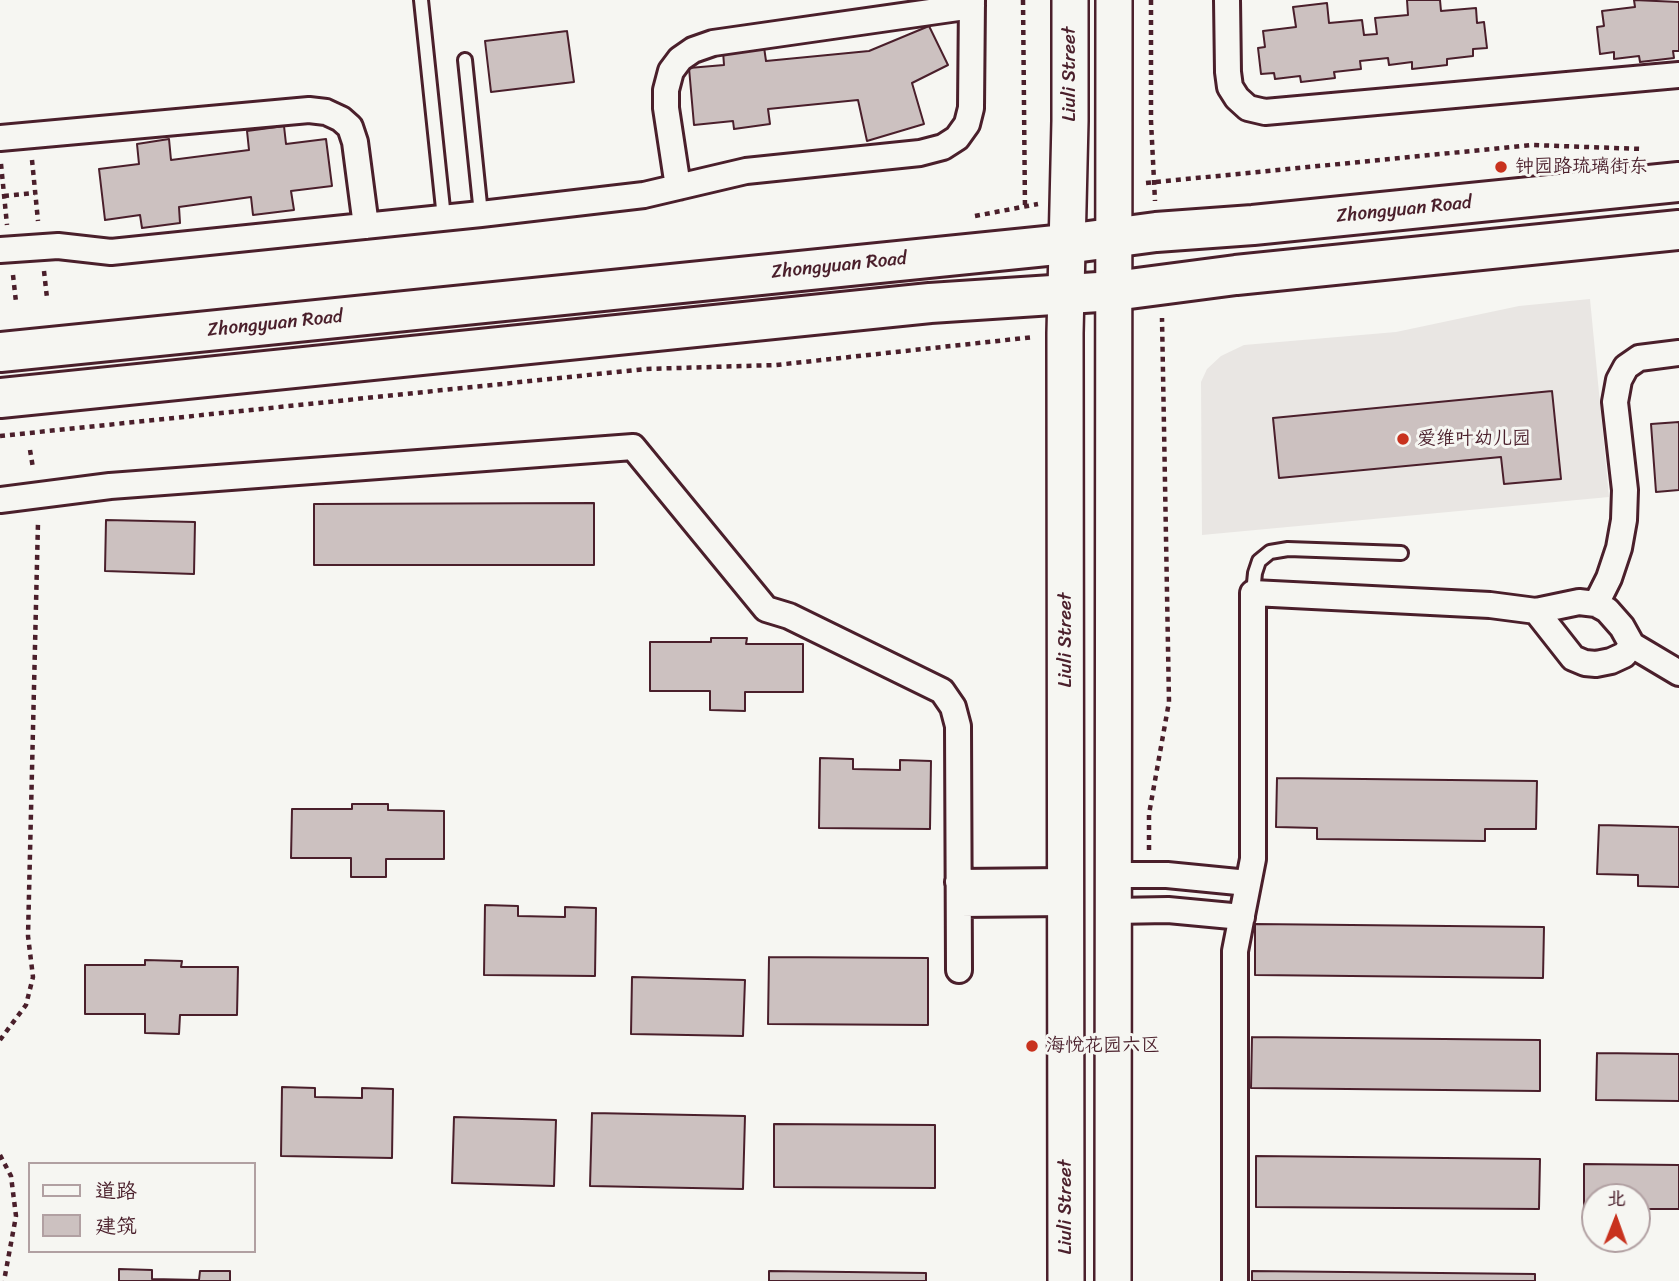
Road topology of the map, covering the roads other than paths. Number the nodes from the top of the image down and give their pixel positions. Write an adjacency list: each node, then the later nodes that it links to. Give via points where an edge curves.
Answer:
1 (421, 0): 12 (lane)
2 (1069, 0): 16 (main road, Liuli Street)
3 (1114, 0): 15 (main road)
4 (1227, 0): 7 (street, via 1230,87 1248,108 1265,112)
5 (972, 3): 10 (street, via 971,107 967,124 943,147 746,171); 10 (street, via 713,43 693,50 671,71 666,90)
6 (465, 60): 11 (lane)
7 (1679, 75)
8 (0, 138): 13 (street, via 326,112 350,127)
9 (1679, 182): 15 (main road, Zhongyuan Road)
10 (678, 187): 11 (street)
11 (481, 214): 12 (street)
12 (444, 218): 13 (street)
13 (366, 226): 17 (street, via 111,252 58,246)
14 (1679, 230): 19 (main road, via 1236,275)
15 (1115, 236): 16 (main road, Zhongyuan Road); 19 (main road)
16 (1066, 244): 18 (main road, Liuli Street); 20 (main road, Zhongyuan Road)
17 (0, 250)
18 (1066, 295): 19 (main road); 22 (main road, via 957,300); 32 (main road, Liuli Street)
19 (1114, 306): 30 (main road)
20 (0, 352)
21 (1679, 353): 26 (street, via 1639,358 1626,367 1619,380 1615,402 1624,520 1609,579)
22 (0, 397)
23 (0, 500): 33 (street, via 110,486 633,447 766,609 942,691 958,726)
24 (1401, 552): 25 (lane, via 1270,552 1259,561)
25 (1254, 593): 27 (street); 31 (street, via 1253,859)
26 (1596, 604): 27 (street, via 1579,602); 28 (street, via 1622,627)
27 (1536, 611): 28 (street, via 1573,658 1585,663 1611,661)
28 (1632, 645): 29 (street)
29 (1679, 673)
30 (1114, 875): 31 (street); 34 (main road)
31 (1248, 883): 35 (street)
32 (1066, 892): 33 (street); 37 (main road, Liuli Street)
33 (959, 893): 36 (street)
34 (1114, 911): 35 (street, via 1168,910); 38 (main road)
35 (1242, 917): 39 (street, via 1235,950)
36 (959, 970)
37 (1066, 1281)
38 (1113, 1281)
39 (1235, 1281)

